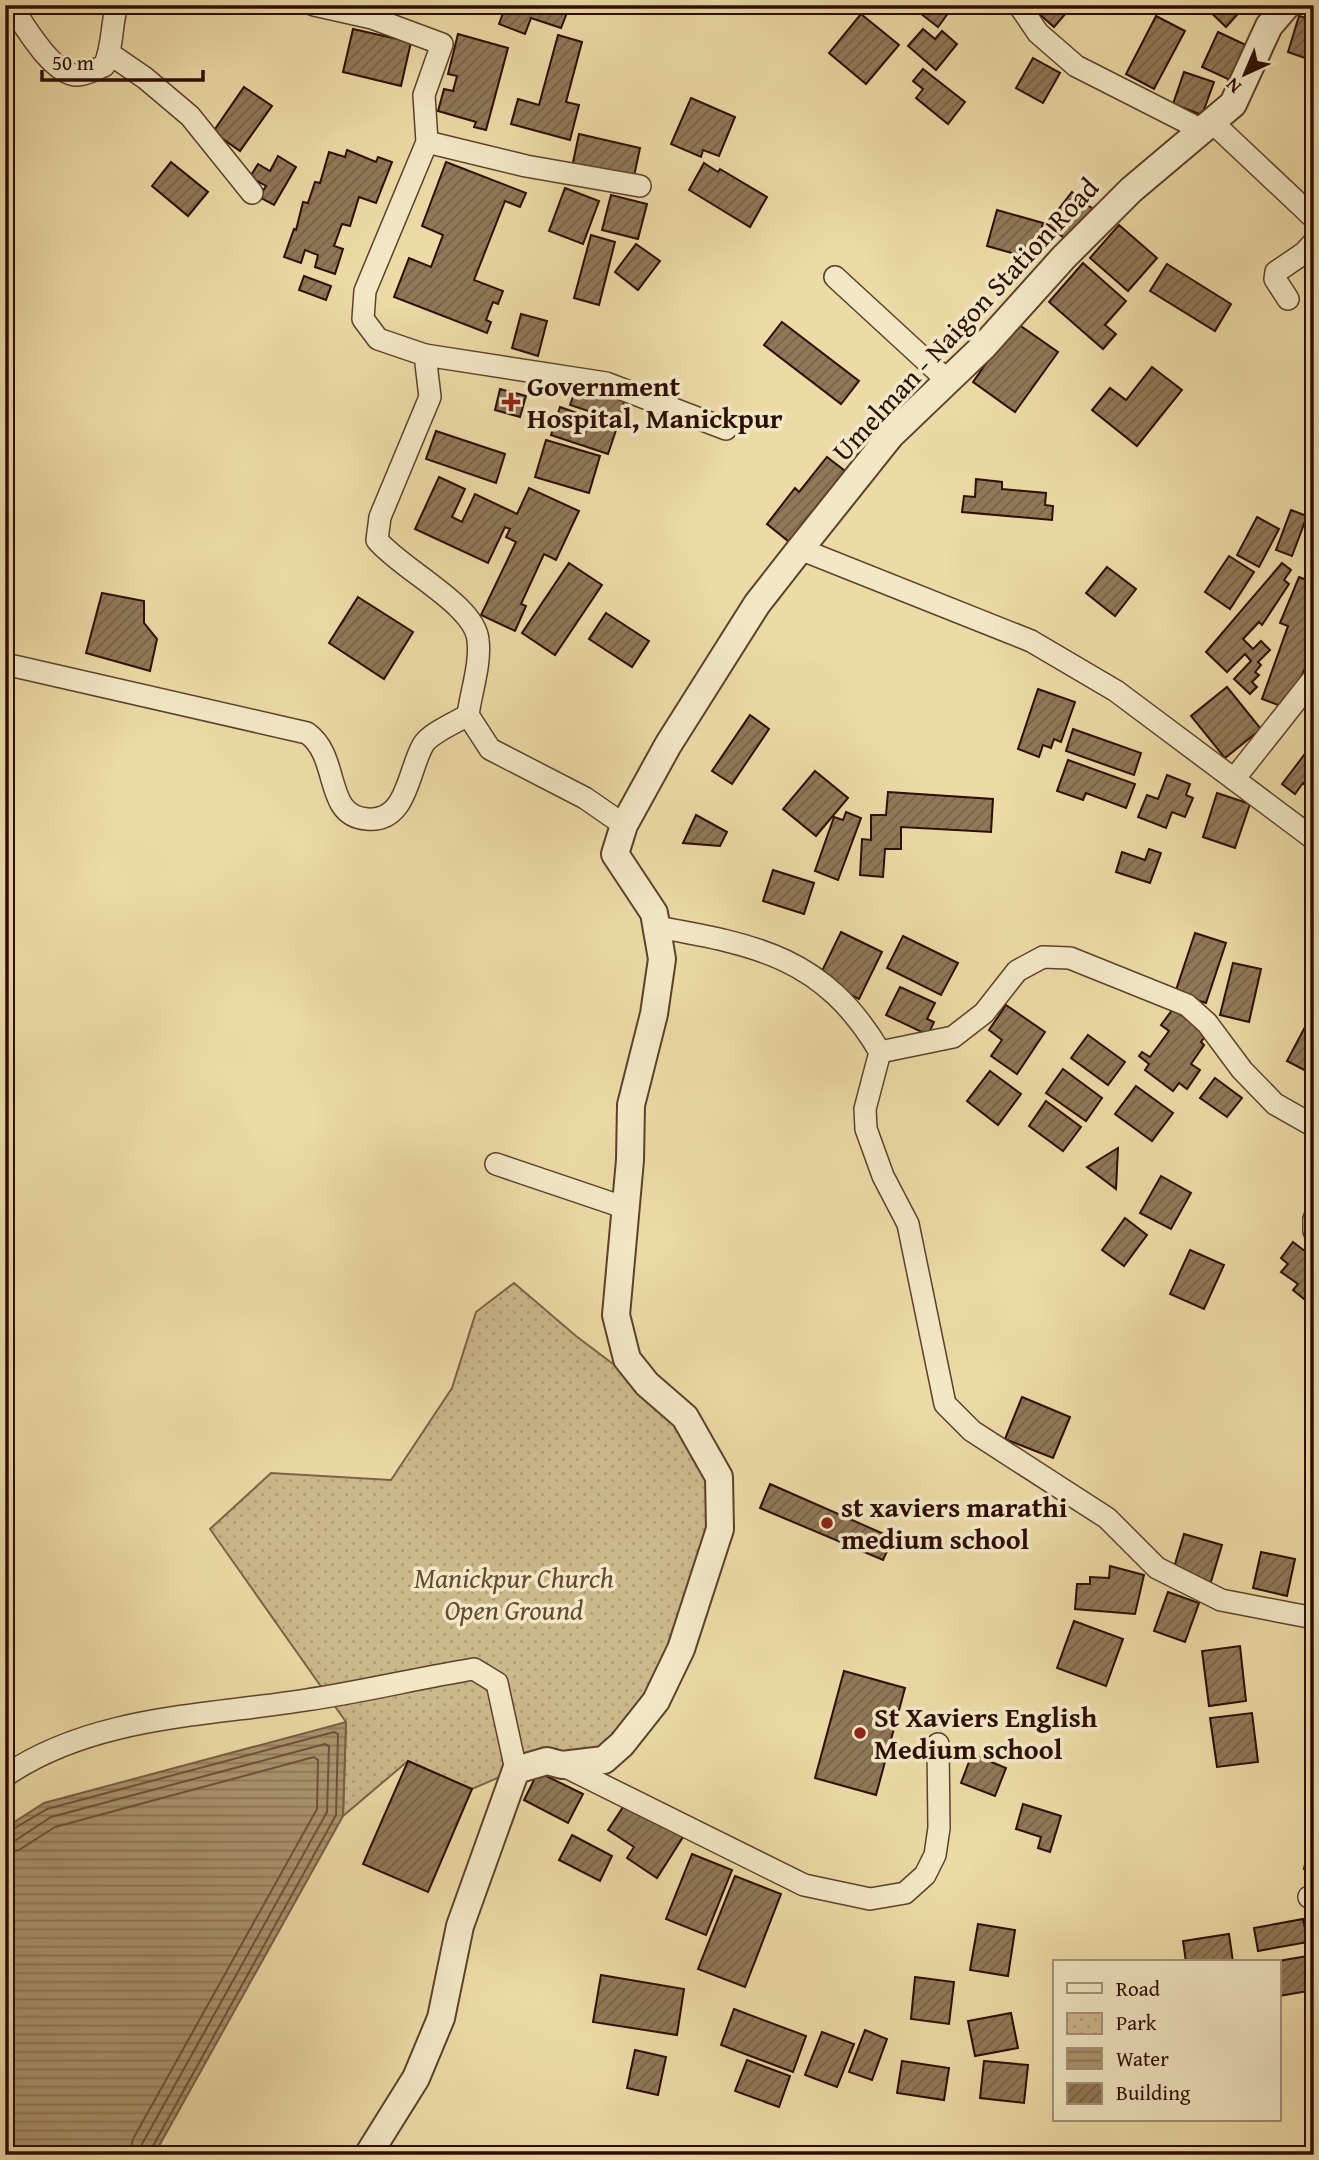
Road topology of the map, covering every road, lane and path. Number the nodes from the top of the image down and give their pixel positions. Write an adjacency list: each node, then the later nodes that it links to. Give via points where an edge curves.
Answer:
1 (12, 5): 6 (street, via 31,37 61,69 77,75 104,66)
2 (117, 5): 6 (street)
3 (314, 5): 8 (street, via 372,18 442,44 424,95)
4 (1019, 5): 7 (street, via 1038,33 1076,66)
5 (1287, 5): 7 (street, Umelman - Naigon Station Road, via 1269,26 1233,104)
6 (110, 54): 10 (street, via 190,116)
7 (1207, 127): 11 (street); 16 (street, Umelman - Naigon Station Road, via 1131,190)
8 (427, 142): 9 (street); 15 (street, via 365,290 363,319 378,339)
9 (640, 186)
10 (252, 193)
11 (1314, 218)
12 (1314, 242): 14 (street, via 1276,272)
13 (835, 277): 16 (street)
14 (1287, 299)
15 (425, 355): 17 (street, via 606,383); 21 (street, via 430,397 380,517 377,540 390,557 467,613 477,629)
16 (948, 381): 18 (street, Umelman - Naigon Station Road, via 891,435)
17 (726, 429)
18 (800, 549): 22 (street, via 1031,641 1116,691); 23 (street, Umelman - Naigon Station Road, via 757,604 668,745)
19 (5, 664): 21 (street, via 307,733 324,750 332,785 344,809 355,818 379,820 389,815 404,797 424,743)
20 (1314, 678): 22 (street)
21 (468, 715): 23 (street, via 490,749 585,798)
22 (1234, 779): 24 (street)
23 (624, 825): 25 (street, Umelman - Naigon Station Road, via 615,854)
24 (1314, 839)
25 (657, 926): 26 (street, via 743,942 812,973 864,1024); 29 (street, Umelman - Naigon Station Road, via 662,959 654,1014 631,1105)
26 (880, 1052): 27 (street, via 953,1037 984,1013 1017,971 1043,957 1070,958 1188,1005 1275,1104); 32 (street, via 865,1109 866,1129 908,1224 945,1404 972,1431 1107,1518 1157,1568 1221,1600)
27 (1314, 1126)
28 (496, 1164): 29 (street)
29 (626, 1208): 34 (street, Umelman - Naigon Station Road, via 616,1315 627,1359 647,1384 685,1417 719,1477 720,1529 681,1649 656,1701 613,1755)
30 (1314, 1219): 31 (street)
31 (1314, 1231)
32 (1314, 1618)
33 (938, 1744): 34 (street, via 935,1854 925,1875 905,1893 870,1899 804,1885)
34 (562, 1765): 35 (street, Umelman - Naigon Station Road, via 547,1761)
35 (516, 1770): 36 (street, via 497,1683 474,1669 307,1700 155,1720 85,1738 28,1760); 37 (street, via 460,1926 441,2018 416,2078)
36 (5, 1776)
37 (368, 2155)

